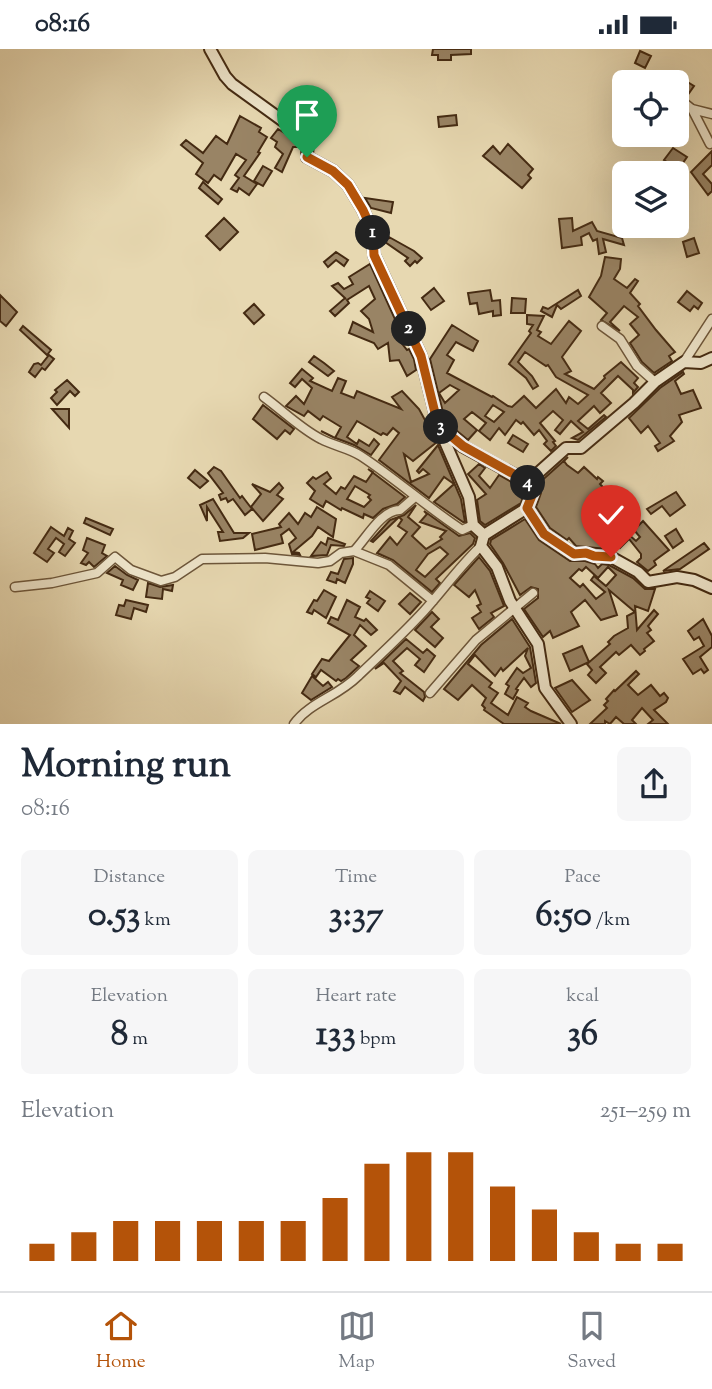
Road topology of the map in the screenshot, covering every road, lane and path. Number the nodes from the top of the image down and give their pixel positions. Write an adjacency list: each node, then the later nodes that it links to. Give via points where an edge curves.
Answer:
1 (210, 49): 12 (street, via 232,83 308,139 307,157 348,185 373,232 374,255 421,356)
2 (689, 107): 3 (street)
3 (692, 109): 4 (street); 5 (street)
4 (712, 114)
5 (710, 144)
6 (712, 319): 9 (street)
7 (602, 326): 10 (street, via 620,339 636,366)
8 (712, 358): 9 (street)
9 (684, 362): 10 (street)
10 (654, 381): 13 (street, via 581,448 566,448)
11 (264, 397): 14 (street, via 320,439 360,455)
12 (438, 425): 13 (street, via 463,446); 16 (street, via 469,497)
13 (528, 482): 15 (street, via 533,493)
14 (415, 497): 16 (street, via 462,530); 18 (street, via 385,515)
15 (527, 508): 17 (street); 20 (street, via 544,534 574,554 611,557 648,582 677,577)
16 (473, 525): 17 (street)
17 (482, 540): 22 (street); 23 (street)
18 (354, 551): 19 (street, via 318,562 202,559 161,581 131,571 115,557 97,573); 22 (street, via 389,565)
19 (15, 587)
20 (712, 588)
21 (533, 593): 23 (street)
22 (433, 601): 25 (street, via 344,690 312,705)
23 (515, 608): 24 (street, via 476,639); 26 (street, via 538,644 545,688)
24 (430, 693)
25 (294, 724)
26 (571, 724)

